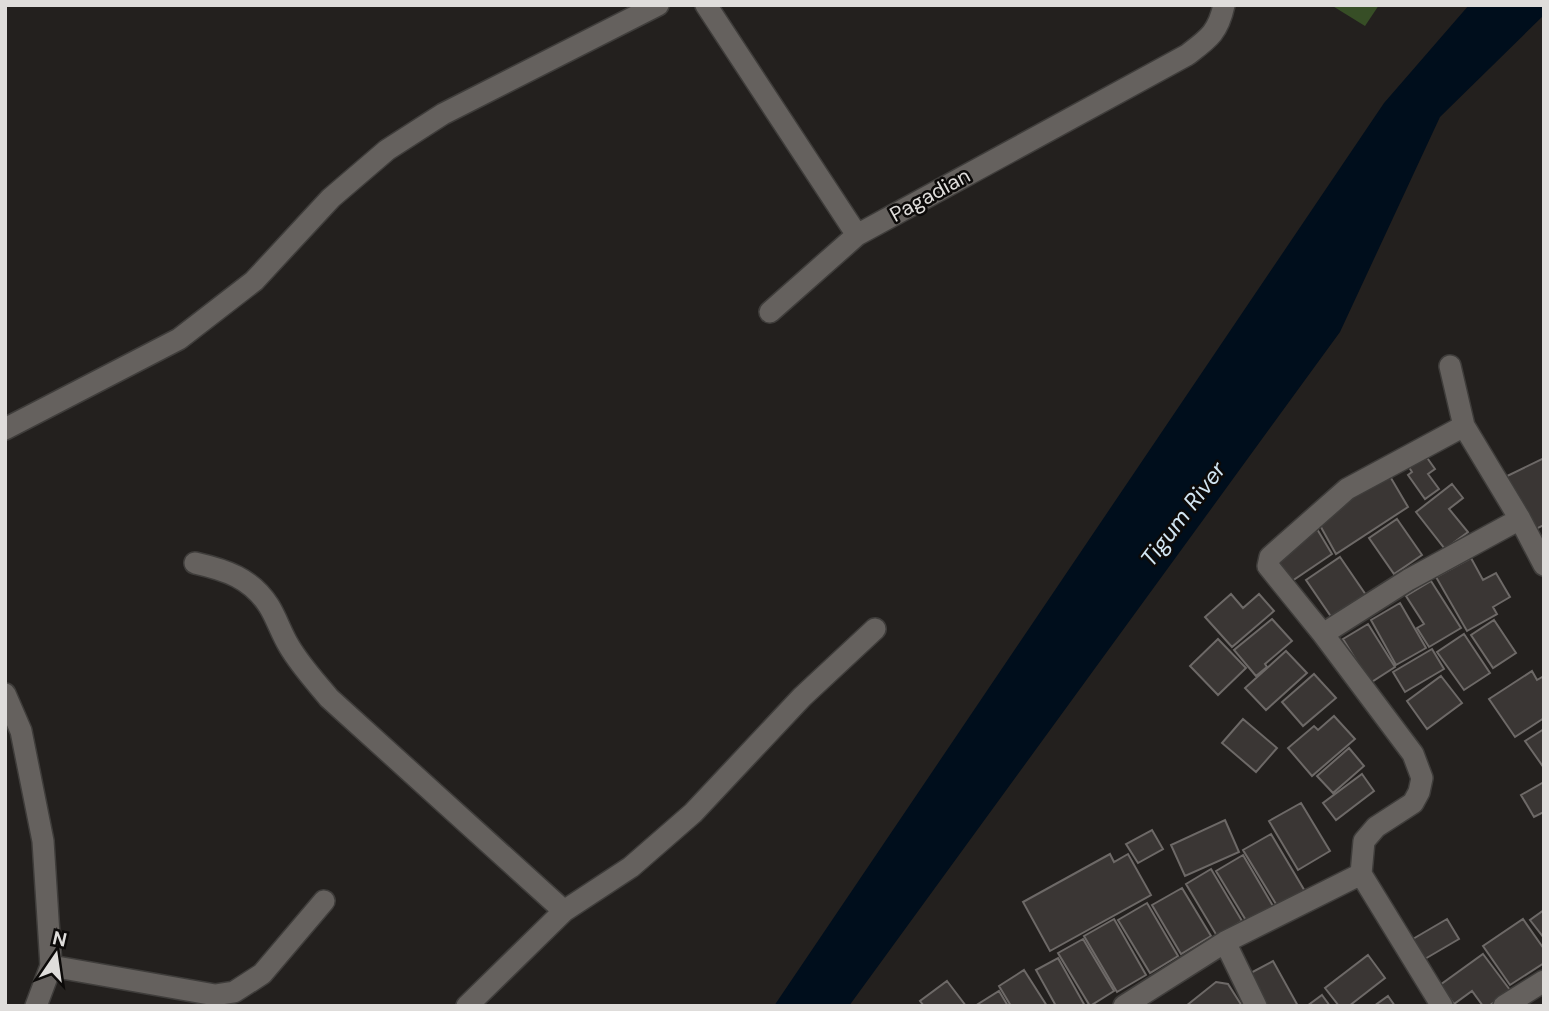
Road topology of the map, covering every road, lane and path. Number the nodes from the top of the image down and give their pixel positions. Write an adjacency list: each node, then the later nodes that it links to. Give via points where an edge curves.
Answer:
1 (659, 5): 8 (street, via 443,114 387,150 331,198 254,281 179,339)
2 (706, 5): 4 (street)
3 (1224, 5): 4 (street, Pagadian, via 1210,38 1186,55)
4 (857, 234): 5 (street, Pagadian)
5 (770, 312)
6 (1450, 366): 7 (street)
7 (1464, 426): 9 (street); 13 (street, via 1347,489 1270,557 1268,566)
8 (5, 429)
9 (1520, 519): 11 (street); 13 (street, via 1408,580)
10 (195, 563): 18 (street, via 240,576 257,591 303,669 329,698)
11 (1544, 565)
12 (875, 629): 18 (street, via 802,697 693,813 631,867)
13 (1323, 635): 16 (street, via 1413,754 1422,778 1413,803 1376,827 1364,841)
14 (5, 694): 15 (street)
15 (13, 733): 20 (street, via 43,841)
16 (1360, 874): 19 (street); 26 (street)
17 (324, 901): 20 (street, via 262,974 234,992 215,995)
18 (564, 911): 23 (street)
19 (1225, 942): 24 (street); 25 (street)
20 (51, 966): 22 (street)
21 (1544, 981): 27 (street)
22 (36, 1006)
23 (467, 1006)
24 (1124, 1006)
25 (1256, 1006)
26 (1443, 1006)
27 (1504, 1006)

